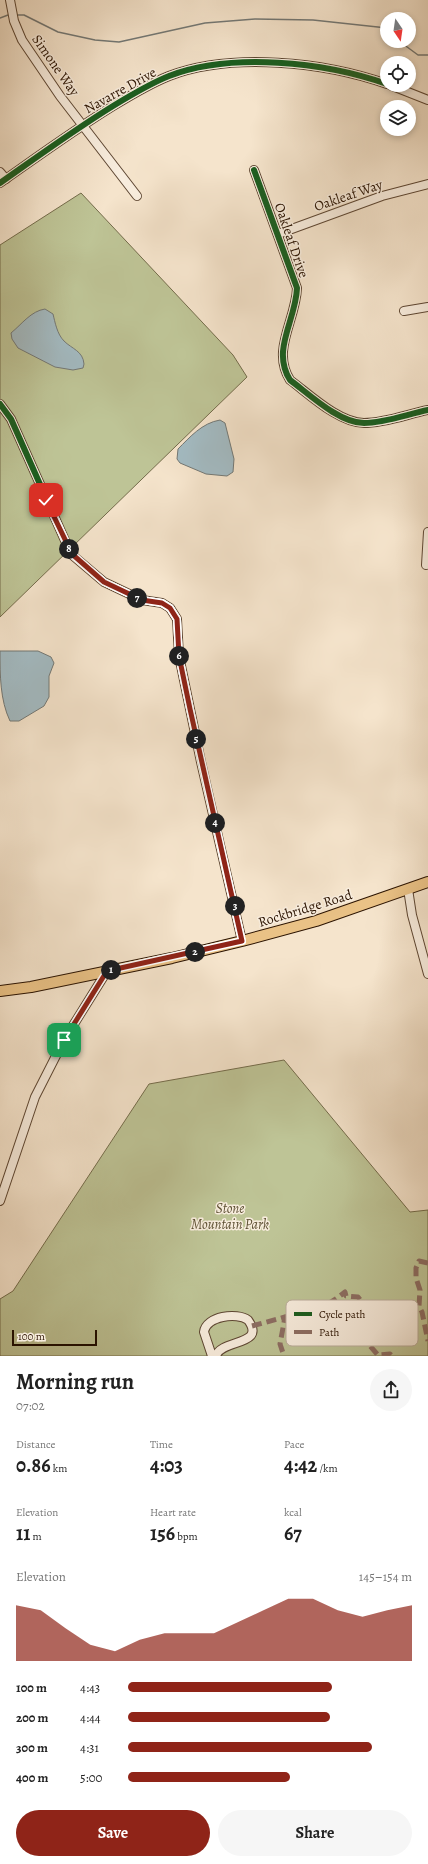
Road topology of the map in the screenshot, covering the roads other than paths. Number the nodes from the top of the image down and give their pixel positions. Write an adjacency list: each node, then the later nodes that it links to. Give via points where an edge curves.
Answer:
1 (10, 0): 5 (street, Simone Way, via 14,22 22,40)
2 (380, 83): 5 (street, Navarre Drive, via 344,72 302,65 251,63 194,68 143,88)
3 (407, 92): 4 (street, Navarre Drive)
4 (428, 100)
5 (83, 125): 8 (street, Navarre Drive); 10 (street, Simone Way)
6 (254, 170): 11 (street, Oakleaf Drive)
7 (0, 172): 8 (street)
8 (3, 181)
9 (428, 184): 11 (street, Oakleaf Way, via 382,196)
10 (137, 196)
11 (278, 234): 15 (street, Oakleaf Drive, via 297,288 296,302 281,356 290,380 340,416 355,422 373,422)
12 (428, 307): 13 (street)
13 (404, 311)
14 (0, 404): 20 (street, via 11,419 72,554 104,582 142,600 162,603 170,608 177,619 179,656)
15 (428, 410)
16 (428, 532): 17 (street)
17 (426, 565)
18 (428, 882): 19 (main road, Rockbridge Road)
19 (408, 889): 20 (main road, Rockbridge Road, via 316,921); 22 (street, via 412,915)
20 (242, 941): 21 (main road, Rockbridge Road)
21 (107, 971): 23 (main road, Rockbridge Road); 24 (street, via 64,1040 35,1097)
22 (428, 974)
23 (0, 991)
24 (0, 1202)
25 (212, 1356): 26 (street, via 204,1332 209,1323 230,1316 244,1317 248,1320 253,1329 252,1335 248,1339 222,1348)
26 (216, 1356)

